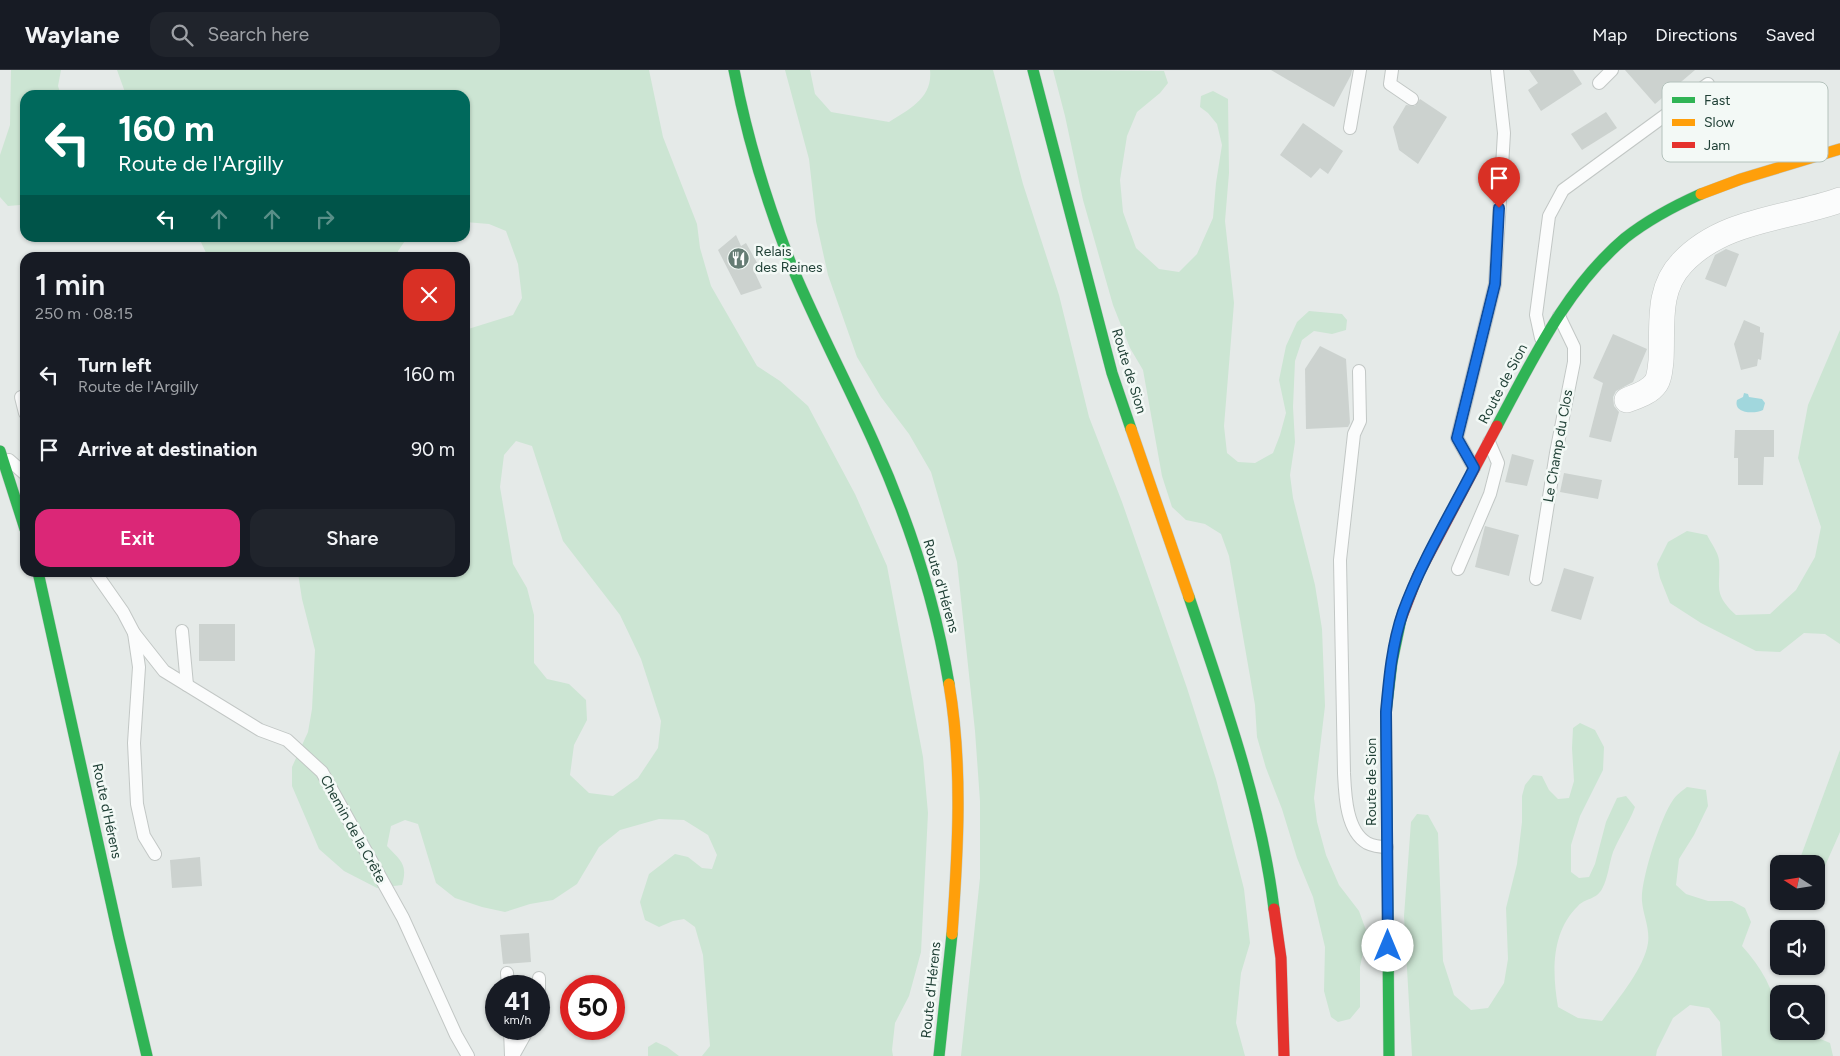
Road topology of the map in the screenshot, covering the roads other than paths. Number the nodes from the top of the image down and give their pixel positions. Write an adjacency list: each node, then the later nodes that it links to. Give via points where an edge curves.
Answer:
1 (734, 70): 38 (main road, Route d'Hérens, via 753,155 775,220 804,295 890,482 926,581 945,656 958,752 959,828)
2 (1033, 70): 39 (main road, Route de Sion, via 1112,374 1208,654 1253,799 1269,868 1281,958)
3 (1360, 70): 10 (lane)
4 (1392, 70): 8 (lane, via 1390,84)
5 (1497, 70): 21 (lane, via 1504,133 1495,284 1457,438)
6 (1612, 70): 7 (lane)
7 (1599, 83)
8 (1412, 99)
9 (1662, 118): 16 (lane, via 1563,190 1549,216 1536,315)
10 (1350, 128)
11 (1840, 149): 12 (main road, Route de Sion)
12 (1828, 153)
13 (1796, 162): 15 (main road, Route de Sion, via 1701,194 1660,215 1605,257 1581,282)
14 (1840, 200): 18 (street, via 1738,227 1712,239 1682,263 1667,287 1664,299 1657,383 1645,394)
15 (1559, 316): 16 (main road, Route de Sion); 27 (lane, Le Champ du Clos, via 1574,347 1574,362)
16 (1542, 343): 19 (main road, Route de Sion)
17 (1359, 371): 31 (lane, via 1360,421 1354,434 1340,560 1344,773 1346,802 1355,829 1367,843)
18 (1627, 400)
19 (1489, 442): 21 (main road, Route de Sion); 24 (lane, via 1498,463 1490,494)
20 (0, 451): 22 (lane); 23 (main road)
21 (1474, 468): 31 (main road, Route de Sion, via 1422,569 1395,640 1386,712)
22 (20, 469)
23 (20, 513)
24 (1458, 568)
25 (39, 577): 35 (main road, Route d'Hérens)
26 (98, 577): 29 (lane, Chemin de la Crête)
27 (1536, 579)
28 (182, 632): 30 (lane)
29 (134, 633): 30 (lane, Chemin de la Crête, via 164,671); 32 (lane, via 139,667 134,743 137,804 144,836)
30 (186, 685): 36 (lane, Chemin de la Crête, via 260,730 288,740 322,772 403,918)
31 (1387, 847): 40 (main road, Route de Sion)
32 (154, 854)
33 (511, 1040): 37 (lane)
34 (521, 1040): 37 (lane)
35 (147, 1056)
36 (468, 1056)
37 (512, 1056)
38 (939, 1056)
39 (1284, 1056)
40 (1389, 1056)

